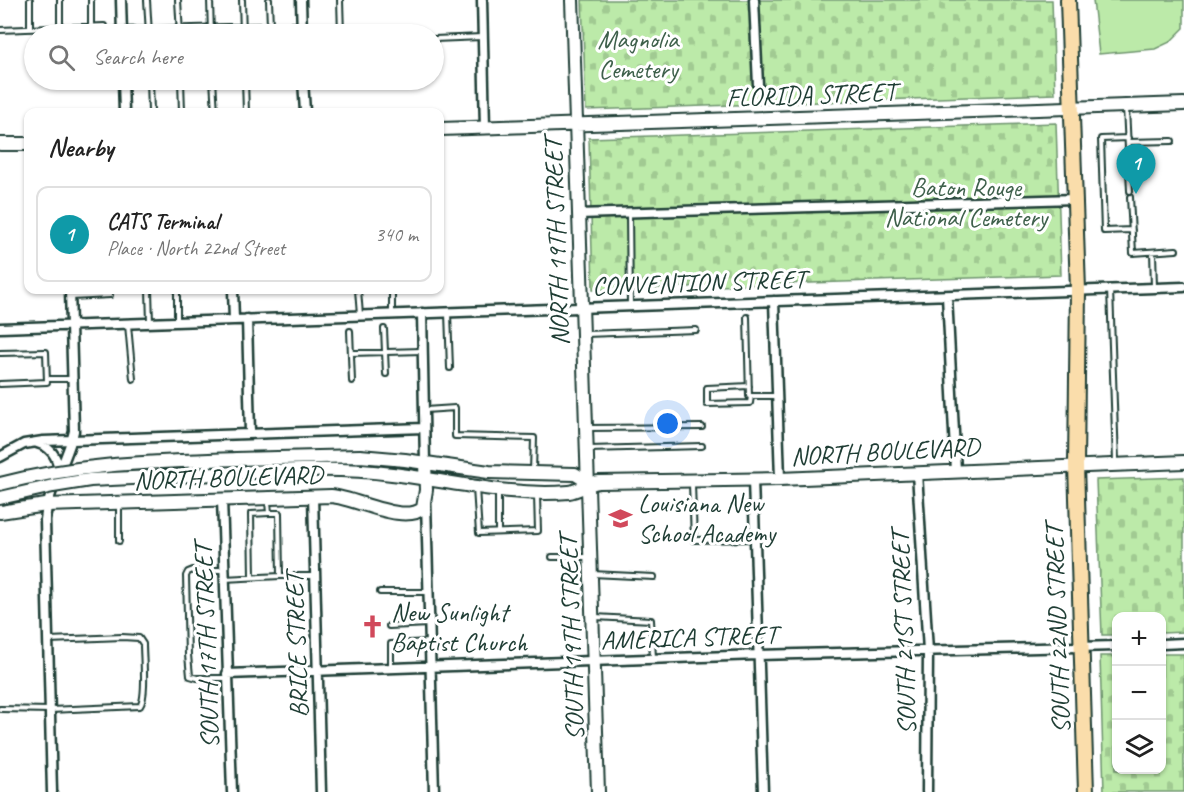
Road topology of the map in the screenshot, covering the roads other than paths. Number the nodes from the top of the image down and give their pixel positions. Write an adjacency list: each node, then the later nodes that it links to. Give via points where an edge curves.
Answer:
1 (30, 0): 16 (lane)
2 (60, 0): 17 (lane)
3 (91, 0): 18 (lane)
4 (121, 0): 19 (street)
5 (147, 0): 20 (lane)
6 (178, 0): 21 (lane)
7 (210, 0): 22 (lane)
8 (242, 0): 23 (lane)
9 (269, 0): 24 (lane)
10 (301, 0): 25 (street)
11 (340, 0): 26 (lane)
12 (482, 0): 29 (street)
13 (572, 0): 47 (street, NORTH 19TH STREET)
14 (754, 0): 31 (street)
15 (1068, 0): 46 (main road, SOUTH 22ND STREET)
16 (30, 24)
17 (60, 24)
18 (91, 24)
19 (122, 24)
20 (148, 24)
21 (180, 24)
22 (211, 24)
23 (243, 24)
24 (272, 24)
25 (302, 24)
26 (341, 24)
27 (24, 29): 28 (lane)
28 (0, 30)
29 (483, 37): 30 (lane); 48 (street)
30 (444, 39)
31 (758, 85)
32 (123, 90): 40 (street)
33 (150, 90): 41 (lane)
34 (181, 90): 42 (lane)
35 (213, 90): 43 (lane)
36 (245, 90): 44 (lane)
37 (304, 90): 45 (street)
38 (1184, 104): 39 (street, FLORIDA STREET)
39 (1126, 106): 46 (street, FLORIDA STREET); 50 (lane)
40 (124, 108)
41 (151, 108)
42 (182, 108)
43 (214, 108)
44 (246, 108)
45 (305, 108)
46 (1072, 108): 47 (street, FLORIDA STREET); 56 (main road, SOUTH 22ND STREET)
47 (574, 125): 48 (street, FLORIDA STREET); 58 (street, NORTH 19TH STREET)
48 (485, 128): 49 (street, FLORIDA STREET)
49 (444, 129)
50 (1128, 140): 51 (lane); 54 (lane); 59 (lane, via 1101,139 1104,231)
51 (1172, 141)
52 (0, 144): 53 (street)
53 (24, 144)
54 (1130, 190)
55 (1131, 196): 59 (lane)
56 (1075, 199): 57 (street); 65 (main road, SOUTH 22ND STREET)
57 (628, 212): 58 (street); 76 (lane)
58 (578, 214): 77 (street, NORTH 19TH STREET)
59 (1132, 230): 61 (lane, via 1133,253)
60 (1176, 250): 61 (lane)
61 (1153, 252): 62 (lane)
62 (1154, 287): 63 (street, CONVENTION STREET); 64 (street, CONVENTION STREET)
63 (1184, 287)
64 (1110, 289): 65 (street, CONVENTION STREET); 120 (lane)
65 (1078, 290): 74 (street, CONVENTION STREET); 121 (main road, SOUTH 22ND STREET)
66 (70, 294): 88 (street)
67 (90, 294): 73 (lane)
68 (148, 294): 86 (lane)
69 (177, 294): 85 (lane)
70 (233, 294): 84 (street)
71 (358, 294): 81 (lane)
72 (392, 294): 80 (lane)
73 (110, 295)
74 (947, 296): 75 (street, CONVENTION STREET); 122 (street)
75 (774, 301): 76 (street, CONVENTION STREET); 107 (street)
76 (630, 305): 77 (street, CONVENTION STREET)
77 (582, 306): 78 (street, CONVENTION STREET); 93 (street, NORTH 19TH STREET)
78 (448, 312): 79 (street, CONVENTION STREET); 98 (lane)
79 (422, 313): 80 (street, CONVENTION STREET); 94 (street)
80 (392, 314): 81 (street, CONVENTION STREET)
81 (360, 315): 83 (street, CONVENTION STREET)
82 (747, 317): 105 (lane)
83 (247, 319): 84 (street, CONVENTION STREET); 112 (street)
84 (234, 320): 85 (street, CONVENTION STREET)
85 (177, 322): 86 (street, CONVENTION STREET)
86 (150, 323): 87 (street, CONVENTION STREET)
87 (128, 324): 88 (street, CONVENTION STREET); 102 (lane)
88 (72, 326): 89 (street, CONVENTION STREET); 101 (street)
89 (0, 328)
90 (384, 329): 95 (lane)
91 (696, 330): 93 (lane)
92 (350, 331): 97 (lane)
93 (583, 334): 111 (street, NORTH 19TH STREET)
94 (423, 351): 95 (lane); 108 (street)
95 (385, 352): 97 (lane); 99 (lane)
96 (0, 353): 100 (lane, via 46,352)
97 (351, 353): 103 (lane)
98 (450, 368)
99 (386, 374)
100 (47, 379): 101 (lane); 104 (lane)
101 (74, 379): 113 (street)
102 (133, 380)
103 (352, 381)
104 (0, 384)
105 (749, 386): 106 (lane); 106 (lane, via 707,388 707,404 750,403)
106 (751, 396): 107 (lane)
107 (777, 396): 126 (street)
108 (424, 410): 110 (street); 125 (lane, via 455,408 455,436 534,438)
109 (702, 427): 111 (lane)
110 (424, 428): 112 (street, NORTH BOULEVARD); 119 (street)
111 (586, 428): 116 (street, NORTH 19TH STREET)
112 (250, 433): 113 (street, NORTH BOULEVARD)
113 (72, 440): 114 (street, NORTH BOULEVARD); 123 (street)
114 (34, 442): 117 (street, NORTH BOULEVARD); 123 (street, via 50,448)
115 (702, 446): 116 (lane)
116 (587, 448): 130 (street, NORTH 19TH STREET)
117 (0, 457)
118 (1184, 462): 120 (street, NORTH BOULEVARD)
119 (425, 463): 125 (street, NORTH BOULEVARD); 127 (street); 131 (street, NORTH BOULEVARD, bridge, via 360,456 96,465)
120 (1116, 464): 121 (street, NORTH BOULEVARD)
121 (1076, 465): 122 (street, NORTH BOULEVARD); 165 (main road, SOUTH 22ND STREET)
122 (956, 471): 124 (street, NORTH BOULEVARD)
123 (59, 472): 141 (street)
124 (917, 473): 126 (street, NORTH BOULEVARD); 166 (street, SOUTH 21ST STREET)
125 (533, 474): 130 (street, NORTH BOULEVARD, via 575,474)
126 (780, 478): 128 (street, NORTH BOULEVARD)
127 (425, 479): 132 (street, NORTH BOULEVARD); 136 (street, NORTH BOULEVARD, bridge, via 334,470 100,479); 138 (street)
128 (753, 479): 129 (street, NORTH BOULEVARD); 145 (street)
129 (692, 480): 130 (street, NORTH BOULEVARD); 145 (lane, via 694,540)
130 (588, 483): 134 (street, NORTH BOULEVARD, via 572,492); 148 (street, SOUTH 19TH STREET)
131 (0, 484)
132 (476, 487): 133 (street, NORTH BOULEVARD); 144 (lane, via 479,534)
133 (498, 490): 134 (street, NORTH BOULEVARD); 144 (lane)
134 (537, 492): 144 (lane, via 538,531)
135 (313, 496): 137 (street, NORTH BOULEVARD); 138 (street, NORTH BOULEVARD, via 340,496 394,513 410,514 420,511); 152 (street, BRICE STREET)
136 (0, 498)
137 (268, 498): 139 (street, NORTH BOULEVARD); 143 (lane)
138 (426, 498): 156 (street)
139 (222, 499): 140 (street, NORTH BOULEVARD); 149 (street, SOUTH 17TH STREET)
140 (119, 503): 141 (street, NORTH BOULEVARD); 146 (lane)
141 (46, 505): 142 (street, NORTH BOULEVARD); 160 (street)
142 (0, 512)
143 (268, 513): 151 (lane, via 279,513); 154 (lane, via 251,514)
144 (498, 532)
145 (755, 539): 167 (street)
146 (119, 542)
147 (552, 557): 148 (lane)
148 (591, 557): 150 (street, SOUTH 19TH STREET)
149 (224, 574): 154 (lane); 173 (street, SOUTH 17TH STREET); 173 (lane, via 193,570 186,576 188,655 190,676)
150 (591, 574): 153 (lane); 157 (street, SOUTH 19TH STREET)
151 (280, 576): 152 (lane); 154 (lane)
152 (315, 576): 172 (street, BRICE STREET)
153 (654, 577)
154 (252, 578)
155 (380, 592): 156 (lane)
156 (428, 592): 158 (street)
157 (593, 617): 168 (lane, via 651,620); 169 (street, SOUTH 19TH STREET)
158 (429, 624): 159 (lane); 161 (street)
159 (389, 626)
160 (48, 640): 175 (street); 175 (lane, via 139,638 143,644 145,691 140,706)
161 (430, 642): 170 (street); 171 (lane, via 391,644)
162 (1184, 643): 163 (street)
163 (1166, 644)
164 (1112, 646): 165 (street, AMERICA STREET)
165 (1082, 647): 166 (street, AMERICA STREET); 183 (main road, SOUTH 22ND STREET)
166 (928, 651): 167 (street, AMERICA STREET); 182 (street, SOUTH 21ST STREET)
167 (758, 655): 168 (street, AMERICA STREET); 181 (street)
168 (654, 659): 169 (street, AMERICA STREET)
169 (594, 661): 170 (street, AMERICA STREET); 180 (street, SOUTH 19TH STREET)
170 (430, 667): 171 (street, AMERICA STREET); 179 (street)
171 (391, 669): 172 (street, AMERICA STREET)
172 (318, 671): 173 (street, AMERICA STREET); 178 (street, BRICE STREET)
173 (227, 676): 177 (street, SOUTH 17TH STREET)
174 (0, 709): 175 (lane)
175 (50, 710): 176 (street)
176 (52, 792)
177 (232, 792)
178 (321, 792)
179 (434, 792)
180 (598, 792)
181 (763, 792)
182 (927, 792)
183 (1086, 792)

